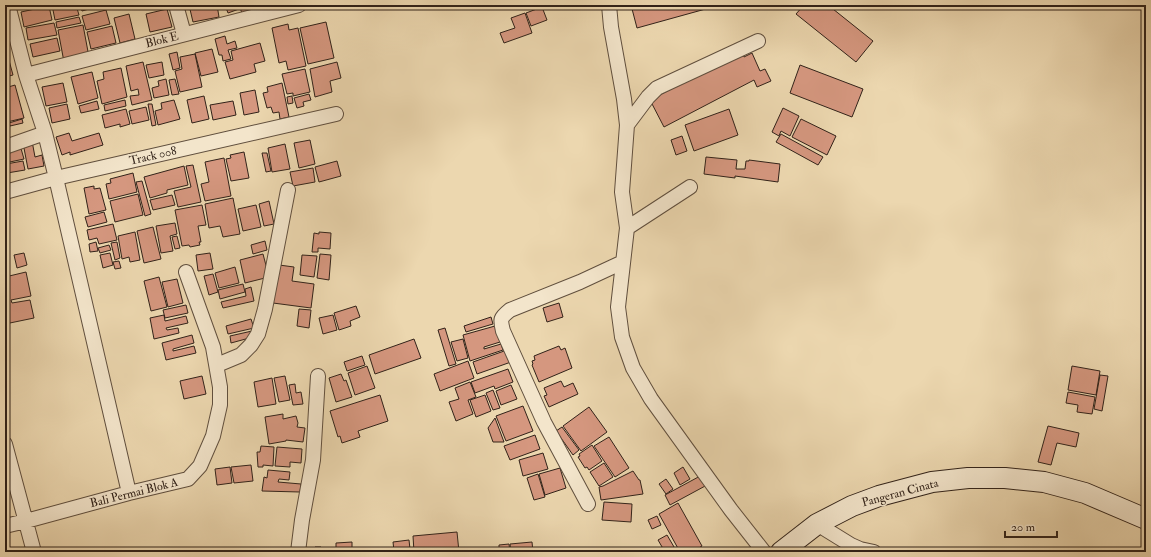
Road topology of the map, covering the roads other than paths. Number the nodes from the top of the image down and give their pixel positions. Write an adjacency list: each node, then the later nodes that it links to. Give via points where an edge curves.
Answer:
1 (8, 5): 7 (street)
2 (176, 5): 5 (street)
3 (299, 5): 5 (street, Blok E)
4 (609, 5): 9 (street)
5 (184, 34): 7 (street, Blok E)
6 (758, 41): 9 (street, via 657,88)
7 (26, 75): 10 (street)
8 (336, 114): 12 (street, Track 008)
9 (627, 125): 16 (street, via 622,192)
10 (45, 133): 11 (street); 12 (street)
11 (5, 147)
12 (56, 178): 15 (street, Track 008); 22 (street)
13 (690, 187): 16 (street)
14 (288, 190): 19 (street, via 258,334 241,355)
15 (5, 192)
16 (627, 228): 17 (street)
17 (623, 262): 23 (street, via 510,310 501,319 503,331 544,422); 30 (street, via 618,307 622,337 633,368 651,399)
18 (186, 272): 19 (street, Bali Permai Blok A, via 213,347)
19 (217, 366): 22 (street, Bali Permai Blok A, via 220,405 213,436 200,466 188,479)
20 (318, 376): 29 (street, via 313,460)
21 (5, 444): 25 (street)
22 (130, 493): 25 (street, Bali Permai Blok A)
23 (588, 504)
24 (1146, 519): 26 (street, Pangeran Cinata, via 1085,493 1044,482 968,478 932,482 879,496)
25 (26, 522): 27 (street, Bali Permai Blok A); 28 (street)
26 (817, 524): 31 (street, Pangeran Cinata); 32 (street, via 860,549)
27 (5, 526)
28 (34, 552)
29 (298, 552)
30 (764, 552)
31 (781, 552)
32 (874, 552)

